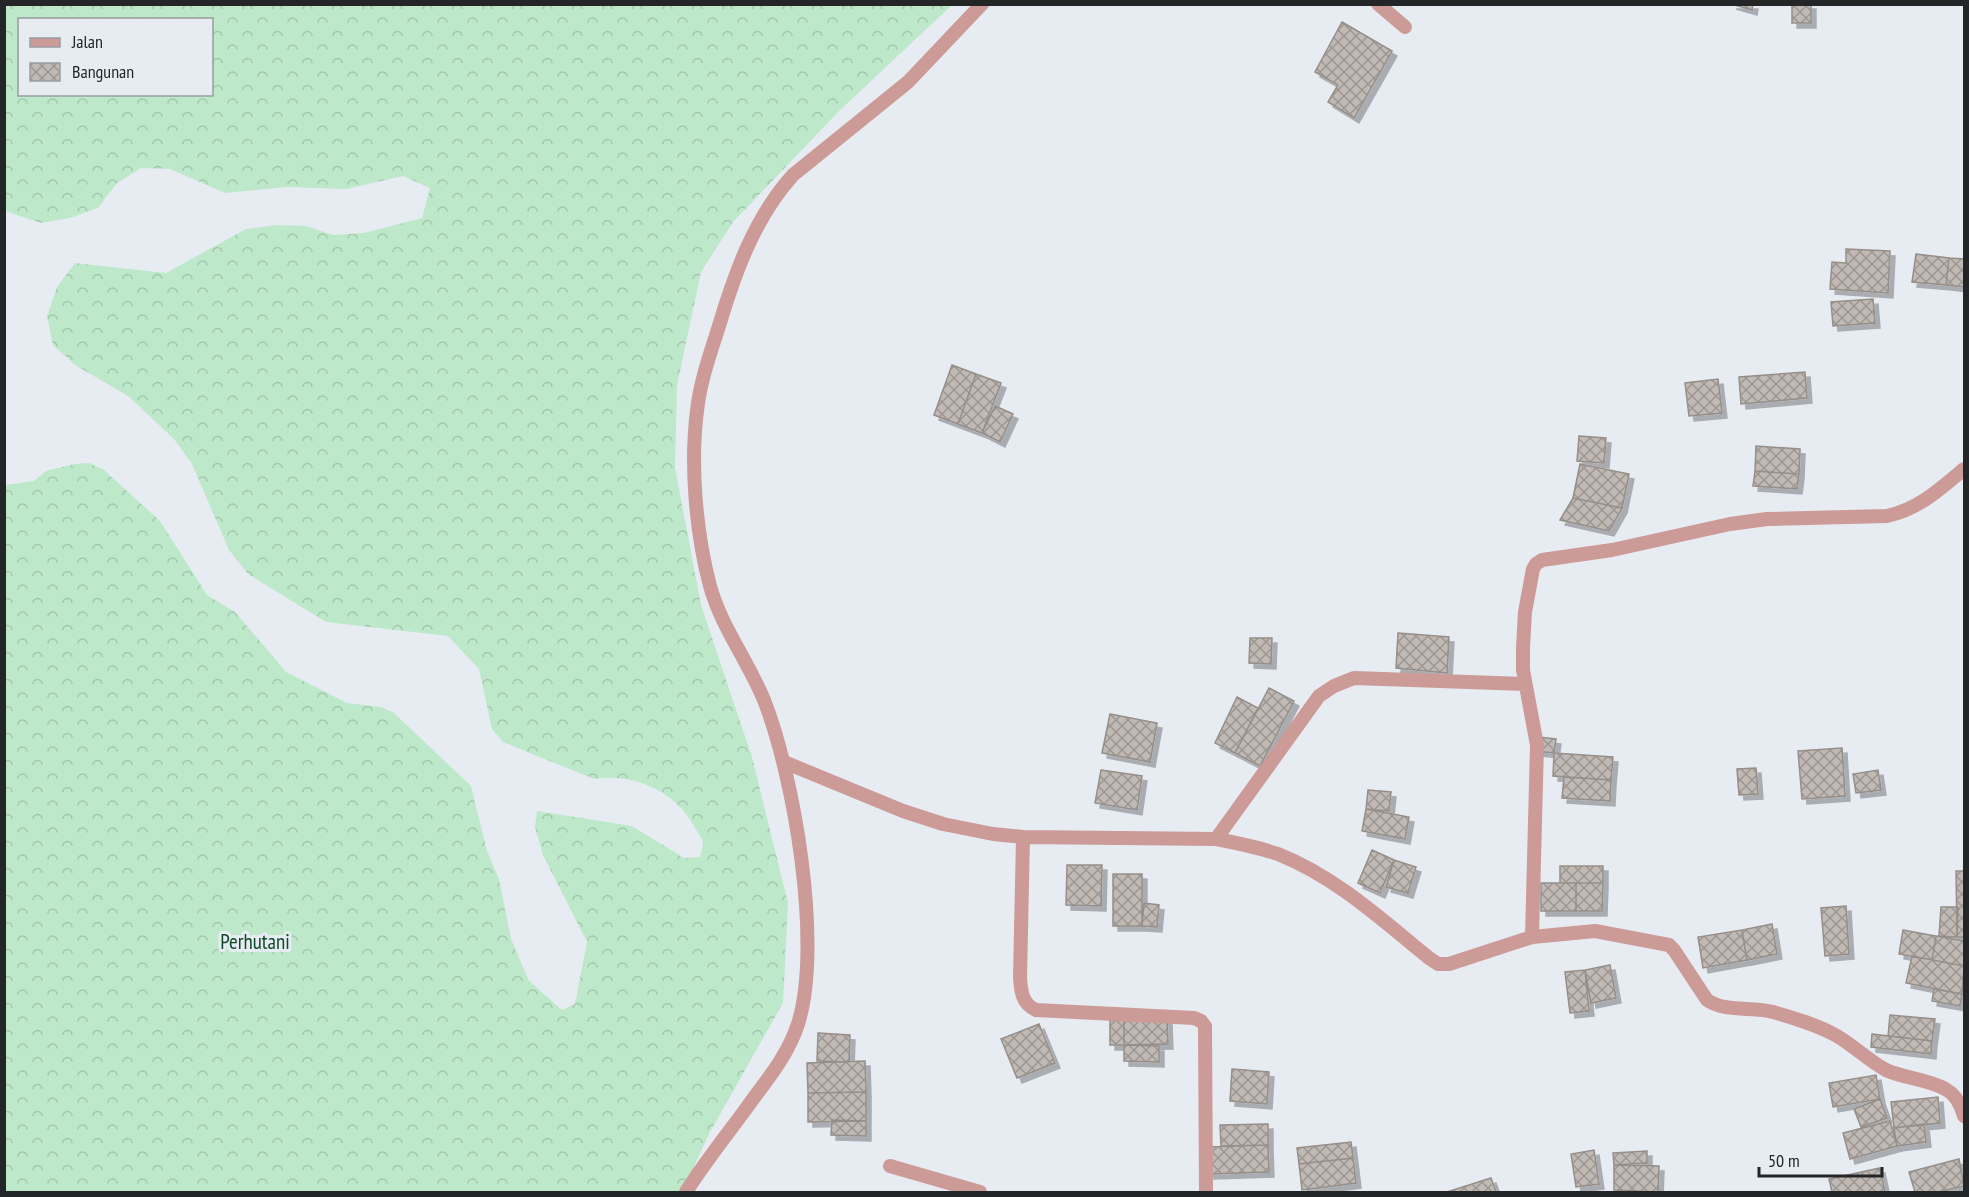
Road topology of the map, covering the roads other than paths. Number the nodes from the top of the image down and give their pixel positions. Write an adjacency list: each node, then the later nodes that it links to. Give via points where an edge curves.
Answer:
1 (982, 4): 6 (street, via 908,82 778,192 764,213 731,285 703,377 697,411 695,474 710,587 764,699)
2 (1378, 4): 3 (street)
3 (1405, 27)
4 (1965, 469): 5 (street, via 1903,513 1767,519 1626,548 1542,560 1533,569 1525,612)
5 (1526, 684): 8 (street, via 1354,678 1334,686 1319,696); 9 (street, via 1537,745)
6 (784, 762): 7 (street, via 943,824); 12 (street, via 802,869 807,939 807,983 798,1023 782,1060)
7 (1023, 837): 8 (street); 14 (street, via 1020,978 1028,1006 1036,1010 1194,1018 1204,1026)
8 (1216, 839): 9 (street, via 1278,854 1315,872 1349,893 1438,964 1449,964)
9 (1532, 937): 10 (street, via 1595,931 1669,945 1715,1005 1773,1012 1819,1028 1885,1069 1947,1090)
10 (1965, 1116)
11 (890, 1166): 13 (street)
12 (686, 1192)
13 (980, 1192)
14 (1206, 1192)

